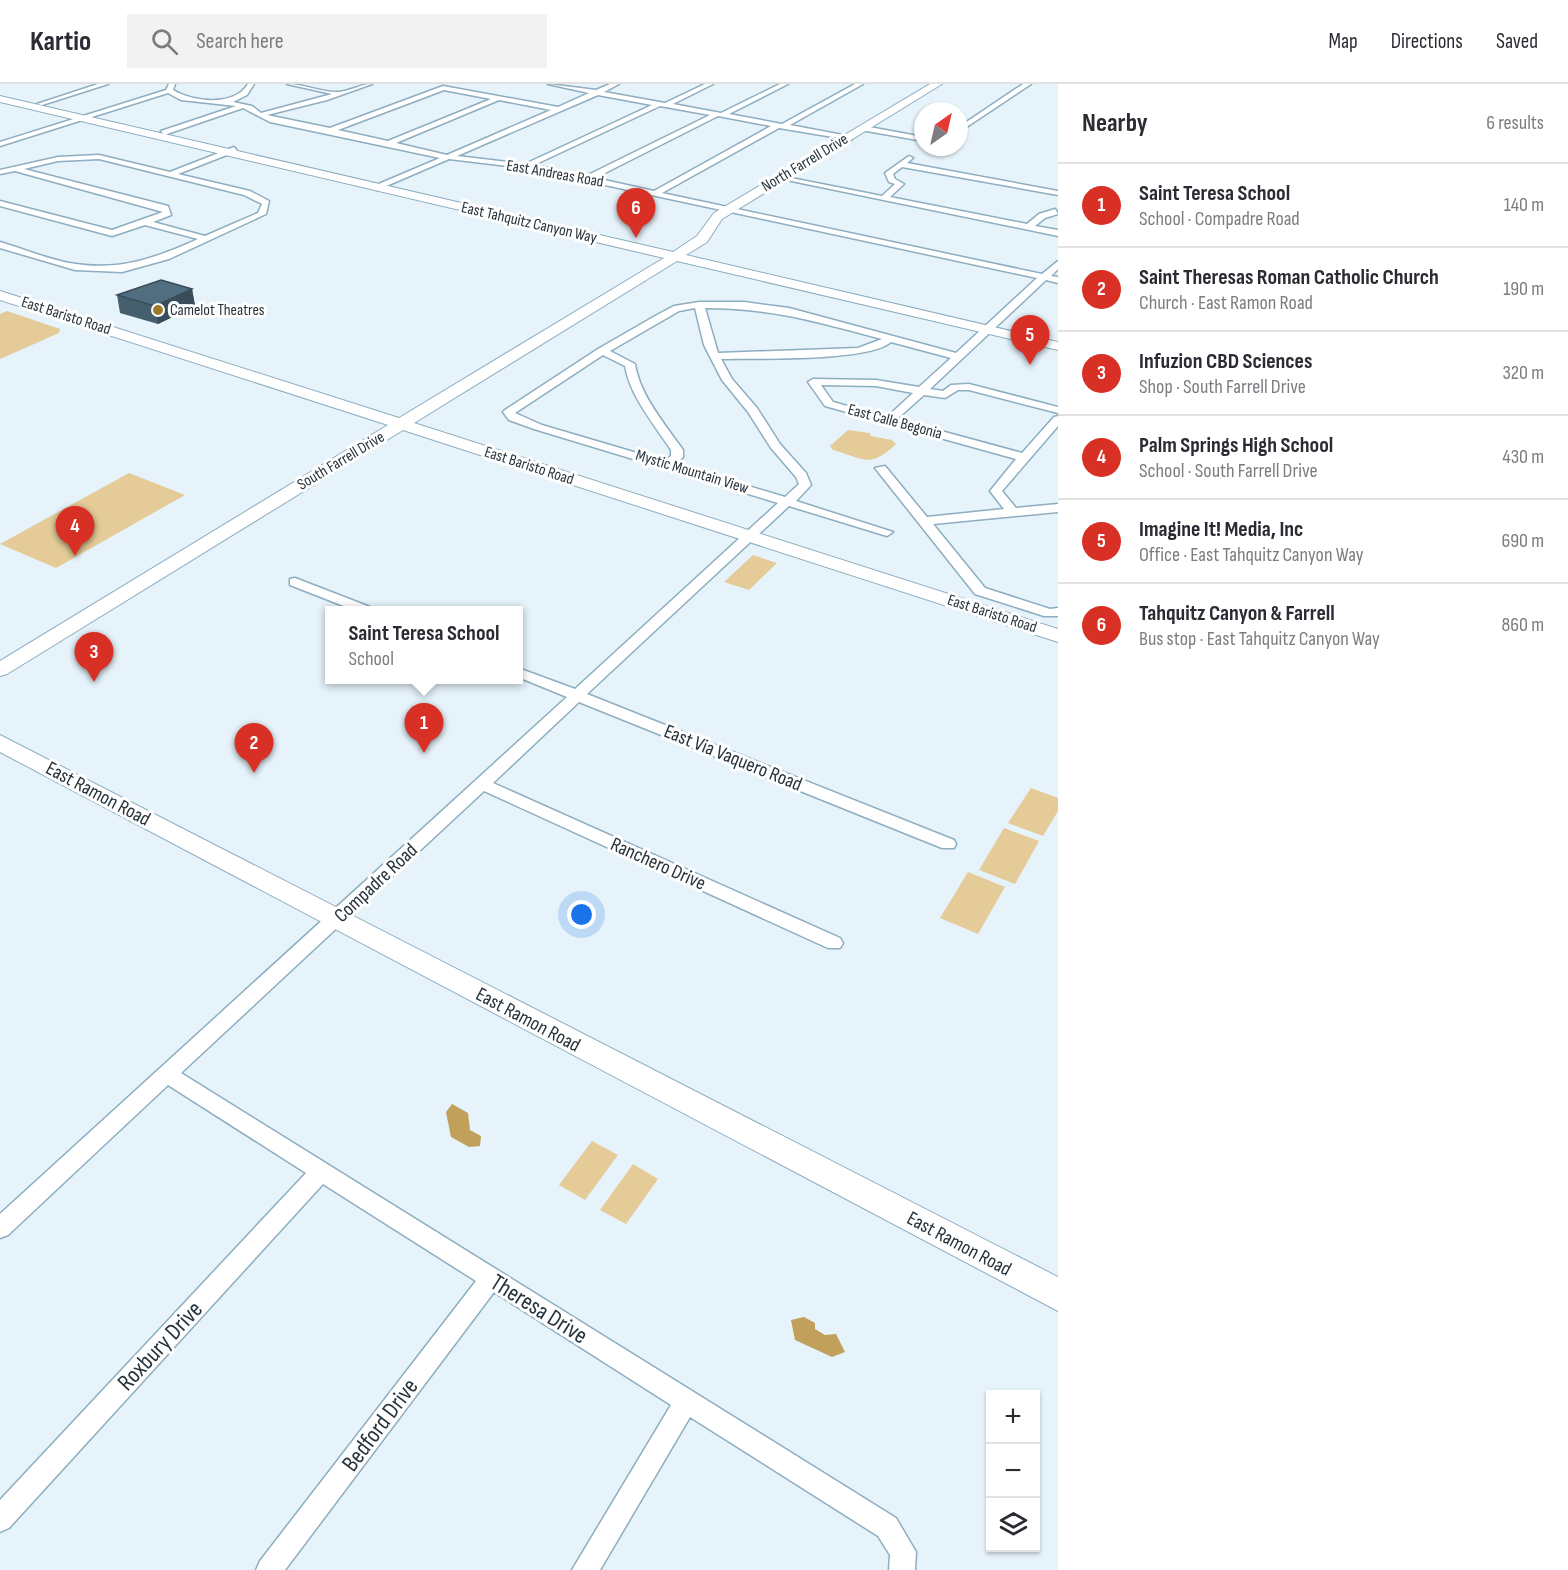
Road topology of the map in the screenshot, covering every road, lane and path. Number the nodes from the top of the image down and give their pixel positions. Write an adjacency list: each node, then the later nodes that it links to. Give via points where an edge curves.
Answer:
1 (105, 84): 19 (street)
2 (251, 84): 18 (street, via 245,94)
3 (290, 84): 14 (street)
4 (369, 84): 14 (street)
5 (551, 84): 13 (street)
6 (616, 84): 13 (street)
7 (710, 84): 20 (street)
8 (785, 84): 24 (street)
9 (860, 84): 27 (street)
10 (937, 84): 28 (street, North Farrell Drive)
11 (1028, 84): 26 (street)
12 (171, 87): 18 (street, East Andreas Road, via 190,100); 25 (street)
13 (597, 93): 20 (street); 22 (street)
14 (340, 94): 23 (street)
15 (0, 95): 19 (street, East Tahquitz Canyon Way)
16 (499, 98): 22 (street); 29 (street, via 443,88); 34 (street)
17 (0, 99): 25 (street, East Tahquitz Canyon Way)
18 (225, 102): 21 (street, East Andreas Road)
19 (40, 104): 25 (street, East Tahquitz Canyon Way)
20 (662, 104): 24 (street); 40 (street)
21 (244, 106): 23 (street, East Andreas Road); 30 (street)
22 (558, 109): 37 (street)
23 (259, 115): 29 (street, East Andreas Road)
24 (720, 115): 27 (street); 45 (street)
25 (86, 117): 30 (street, East Tahquitz Canyon Way); 33 (street); 35 (street, East Tahquitz Canyon Way)
26 (968, 124)
27 (781, 126): 32 (street); 48 (street)
28 (864, 128): 31 (street); 32 (street, North Farrell Drive)
29 (329, 131): 34 (street, East Andreas Road)
30 (164, 133): 35 (street, East Tahquitz Canyon Way)
31 (914, 137)
32 (848, 138): 44 (street, North Farrell Drive)
33 (0, 144)
34 (387, 144): 37 (street, East Andreas Road)
35 (230, 151): 43 (street); 46 (street, East Tahquitz Canyon Way)
36 (912, 156): 39 (street)
37 (448, 158): 40 (street, East Andreas Road); 46 (street)
38 (0, 164): 41 (street)
39 (900, 164): 47 (street); 49 (street, via 889,176 900,184)
40 (526, 166): 45 (street, East Andreas Road)
41 (13, 169): 42 (street); 43 (street, via 94,156); 54 (street, via 168,209 168,213)
42 (0, 172)
43 (171, 174): 59 (street, via 247,193 266,203 265,211 255,219)
44 (781, 178): 49 (street); 51 (street, North Farrell Drive)
45 (587, 179): 48 (street, East Andreas Road)
46 (381, 186): 63 (street, East Tahquitz Canyon Way)
47 (1058, 193)
48 (654, 194): 51 (street, East Andreas Road)
49 (884, 198): 56 (street)
50 (0, 203): 54 (street, via 112,233)
51 (728, 209): 55 (street, East Andreas Road); 63 (street, North Farrell Drive, via 712,222 702,239)
52 (1055, 212): 56 (street, via 1042,216)
53 (820, 216): 55 (street)
54 (146, 223): 59 (street)
55 (804, 226): 60 (street, East Andreas Road)
56 (1029, 227): 58 (street)
57 (894, 231): 60 (street)
58 (1058, 233)
59 (206, 239): 61 (street, via 144,264 110,269 75,267)
60 (880, 242): 64 (street, East Andreas Road)
61 (0, 245)
62 (971, 248): 64 (street)
63 (679, 255): 70 (street, East Tahquitz Canyon Way); 81 (street, South Farrell Drive)
64 (958, 258): 66 (street, East Andreas Road)
65 (1058, 264): 66 (street)
66 (1044, 277): 67 (street, East Andreas Road); 70 (street)
67 (1058, 280)
68 (0, 295): 81 (street, East Baristo Road)
69 (699, 305): 71 (street, via 765,307); 74 (street, via 677,308); 75 (street, via 709,345)
70 (990, 326): 72 (street, East Tahquitz Canyon Way); 73 (street, East Tahquitz Canyon Way); 76 (street)
71 (891, 337): 75 (street, via 883,345 859,351); 76 (street)
72 (1058, 338)
73 (1058, 346)
74 (602, 351): 83 (street, via 630,364 645,402 677,450 676,457); 83 (street, Mystic Mountain View, via 509,412 523,422)
75 (717, 356): 85 (street, Compadre Road, via 727,380 802,476 805,485)
76 (958, 357): 77 (street)
77 (922, 391): 78 (street, via 945,394 955,387 969,387); 80 (street); 80 (street, East Calle Begonia, via 849,381 813,382 829,404)
78 (1058, 410)
79 (1058, 419): 82 (street)
80 (889, 421): 82 (street, East Calle Begonia)
81 (400, 425): 91 (street, East Baristo Road); 96 (street, South Farrell Drive)
82 (1023, 457): 87 (street, via 996,491)
83 (667, 465): 85 (street, Mystic Mountain View)
84 (881, 468): 89 (street)
85 (788, 502): 90 (street, Mystic Mountain View); 91 (street, Compadre Road)
86 (1052, 508): 87 (street); 88 (street)
87 (1012, 511): 89 (street)
88 (1058, 520)
89 (923, 521): 94 (street, via 980,591 1049,613)
90 (887, 532)
91 (750, 536): 95 (street, East Baristo Road); 98 (street, Compadre Road)
92 (295, 582): 93 (street)
93 (355, 606)
94 (1058, 612)
95 (1058, 636)
96 (0, 670)
97 (523, 674): 98 (street, East Via Vaquero Road)
98 (578, 696): 100 (street, Compadre Road); 101 (street, East Via Vaquero Road)
99 (0, 742): 102 (main road, East Ramon Road)
100 (482, 784): 102 (street, Compadre Road); 103 (street, Ranchero Drive)
101 (948, 844)
102 (336, 920): 104 (street, Compadre Road); 108 (main road, East Ramon Road)
103 (834, 943)
104 (166, 1074): 105 (street, Theresa Drive); 106 (street, Compadre Road)
105 (321, 1172): 107 (street, Theresa Drive); 110 (street, Roxbury Drive)
106 (0, 1228)
107 (491, 1279): 109 (street, Theresa Drive); 112 (street, Bedford Drive)
108 (1058, 1295)
109 (686, 1402): 111 (street, Theresa Drive, via 887,1527); 113 (street)
110 (0, 1519)
111 (903, 1561)
112 (269, 1570)
113 (585, 1570)

